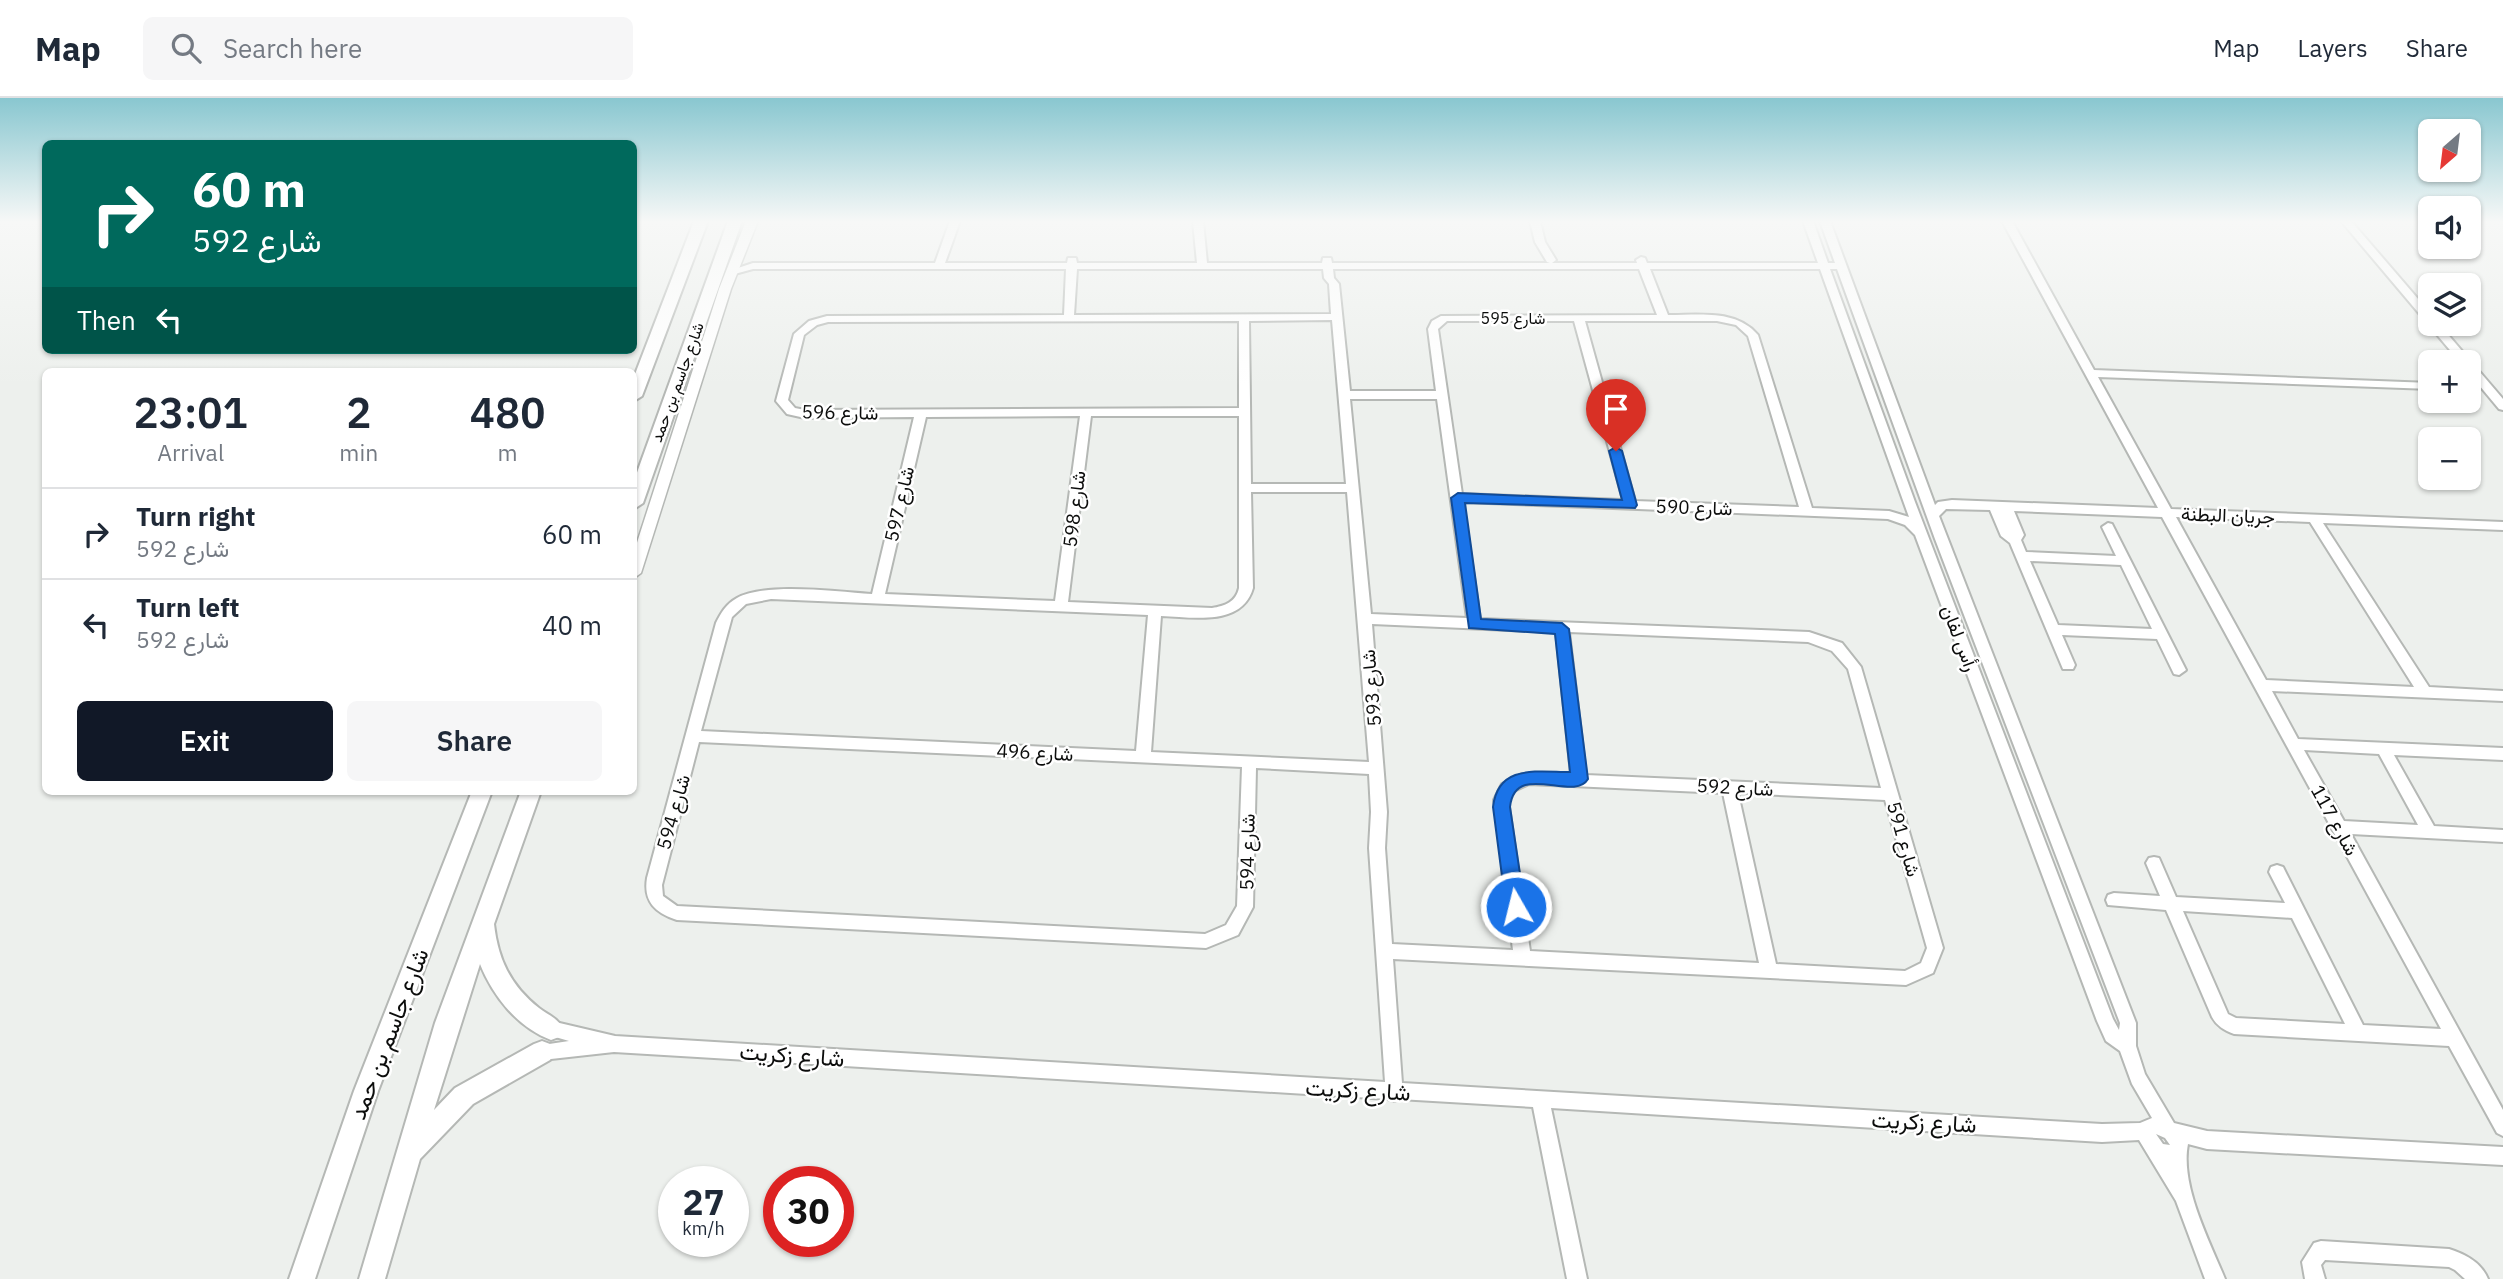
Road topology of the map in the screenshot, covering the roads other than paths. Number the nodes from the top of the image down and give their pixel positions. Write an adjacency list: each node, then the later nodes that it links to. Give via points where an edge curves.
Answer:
1 (680, 276): 24 (main road, شارع جاسم بن حمد)
2 (721, 276): 18 (main road, شارع جاسم بن حمد)
3 (730, 276): 17 (street)
4 (1077, 276): 12 (street)
5 (1330, 276): 14 (street, شارع 593)
6 (1647, 276): 16 (street)
7 (1829, 276): 33 (street, رأس لفان)
8 (1846, 276): 34 (street, رأس لفان)
9 (2037, 276): 21 (street, شارع 117)
10 (2393, 276): 11 (street)
11 (2418, 306)
12 (1069, 317): 13 (street, شارع 596); 30 (street, شارع 596, via 834,318 802,330 783,397 786,408 805,414)
13 (1244, 317): 14 (street, شارع 596); 32 (street, شارع 594)
14 (1337, 317): 27 (street, شارع 593)
15 (1580, 318): 16 (street, شارع 595); 28 (street, شارع 595, via 1440,320 1433,329); 42 (street)
16 (1664, 319): 44 (street, شارع 595, via 1729,319 1751,332)
17 (715, 321): 18 (main road); 54 (street)
18 (694, 336): 38 (main road, شارع جاسم بن حمد)
19 (2444, 336): 20 (street)
20 (2456, 350)
21 (2090, 373): 23 (street); 45 (street, شارع 117)
22 (2481, 380): 26 (street)
23 (2418, 386)
24 (637, 388)
25 (2481, 388): 26 (street)
26 (2488, 388): 29 (street)
27 (1343, 395): 28 (street); 36 (street, شارع 593)
28 (1443, 395): 39 (street, شارع 595)
29 (2503, 406)
30 (921, 412): 31 (street, شارع 596); 55 (street, شارع 597)
31 (1086, 412): 32 (street, شارع 596); 56 (street, شارع 598)
32 (1246, 412): 35 (street, شارع 594)
33 (1897, 467): 34 (street); 40 (street, رأس لفان)
34 (1915, 468): 37 (street, رأس لفان)
35 (1248, 488): 36 (street); 57 (street, شارع 594, via 1243,598 1220,612)
36 (1350, 488): 58 (street, شارع 593)
37 (1925, 493): 41 (street, جريان البطنة); 46 (street, رأس لفان)
38 (637, 495)
39 (1458, 498): 42 (street, شارع 590); 59 (street, شارع 595)
40 (1909, 502): 47 (street); 51 (street, رأس لفان)
41 (1952, 504): 43 (street, جريان البطنة); 46 (street, جريان البطنة, via 1942,505)
42 (1630, 505): 44 (street, شارع 590)
43 (2000, 505): 45 (street, جريان البطنة); 52 (street, via 2018,535 2015,540)
44 (1807, 512): 47 (street, شارع 590)
45 (2167, 513): 48 (street, جريان البطنة); 65 (street, شارع 117)
46 (1933, 514): 96 (street, رأس لفان, via 2128,1023)
47 (1889, 515): 51 (street, شارع 590, via 1909,522)
48 (2313, 518): 49 (street, جريان البطنة); 66 (street)
49 (2503, 526)
50 (2108, 527): 53 (street)
51 (1921, 533): 96 (street, رأس لفان, via 2108,1028)
52 (2021, 556): 53 (street); 61 (street)
53 (2125, 561): 62 (street)
54 (637, 564)
55 (878, 597): 56 (street, شارع 594); 68 (street, شارع 594, via 760,594 731,608 723,623)
56 (1061, 606): 57 (street, شارع 594)
57 (1155, 613): 72 (street)
58 (1365, 619): 59 (street, شارع 591); 74 (street, شارع 593)
59 (1474, 624): 60 (street, شارع 591)
60 (1562, 629): 75 (street); 77 (street, شارع 591, via 1800,636 1828,642 1854,667)
61 (2052, 630): 62 (street); 63 (street)
62 (2161, 634): 64 (street)
63 (2068, 665)
64 (2179, 670)
65 (2261, 685): 66 (street); 69 (street, شارع 117)
66 (2425, 692): 67 (street)
67 (2503, 696)
68 (694, 736): 72 (street, شارع 496); 73 (street, شارع 594, via 653,886 656,900 668,910 1195,942 1232,930 1245,907)
69 (2293, 744): 70 (street); 80 (street, شارع 117)
70 (2383, 748): 71 (street); 81 (street)
71 (2503, 754)
72 (1143, 758): 73 (street, شارع 496)
73 (1248, 763): 74 (street, شارع 496)
74 (1376, 768): 89 (street, شارع 593)
75 (1579, 779): 76 (street, شارع 592); 90 (street, شارع 592, via 1528,778 1513,783 1503,794)
76 (1729, 786): 77 (street, شارع 592); 91 (street)
77 (1891, 794): 91 (street, شارع 591, via 1933,936 1935,948 1927,968 1906,978)
78 (480, 795): 104 (main road, شارع جاسم بن حمد, via 366,1091)
79 (529, 795): 88 (main road)
80 (2339, 827): 81 (street); 94 (street, شارع 117)
81 (2430, 832): 82 (street)
82 (2503, 836)
83 (2154, 863): 86 (street)
84 (2277, 872): 87 (street)
85 (2114, 900): 86 (street)
86 (2171, 904): 87 (street); 93 (street, via 2226,1023)
87 (2297, 911): 93 (street)
88 (483, 917): 92 (main road, via 489,962 499,982 530,1016); 102 (main road)
89 (1385, 951): 90 (street, شارع 591); 98 (street, شارع 593)
90 (1522, 957): 91 (street, شارع 591)
91 (1769, 971)
92 (551, 1029): 95 (street, شارع زكريت)
93 (2357, 1033): 94 (street)
94 (2454, 1038): 100 (street, شارع 117)
95 (614, 1044): 97 (street, شارع زكريت); 98 (street, شارع زكريت)
96 (2127, 1046): 101 (street, رأس لفان)
97 (542, 1052): 102 (main road, via 464,1096)
98 (1394, 1093): 99 (street, شارع زكريت)
99 (1540, 1100): 101 (street, شارع زكريت); 106 (street)
100 (2503, 1126)
101 (2162, 1139): 103 (street); 107 (street, رأس لفان)
102 (408, 1154): 105 (main road)
103 (2503, 1156)
104 (302, 1279)
105 (372, 1279)
106 (1577, 1279)
107 (2215, 1279)
108 (2315, 1279): 109 (street, via 2311,1262 2321,1250 2449,1258 2461,1262)
109 (2478, 1279)

